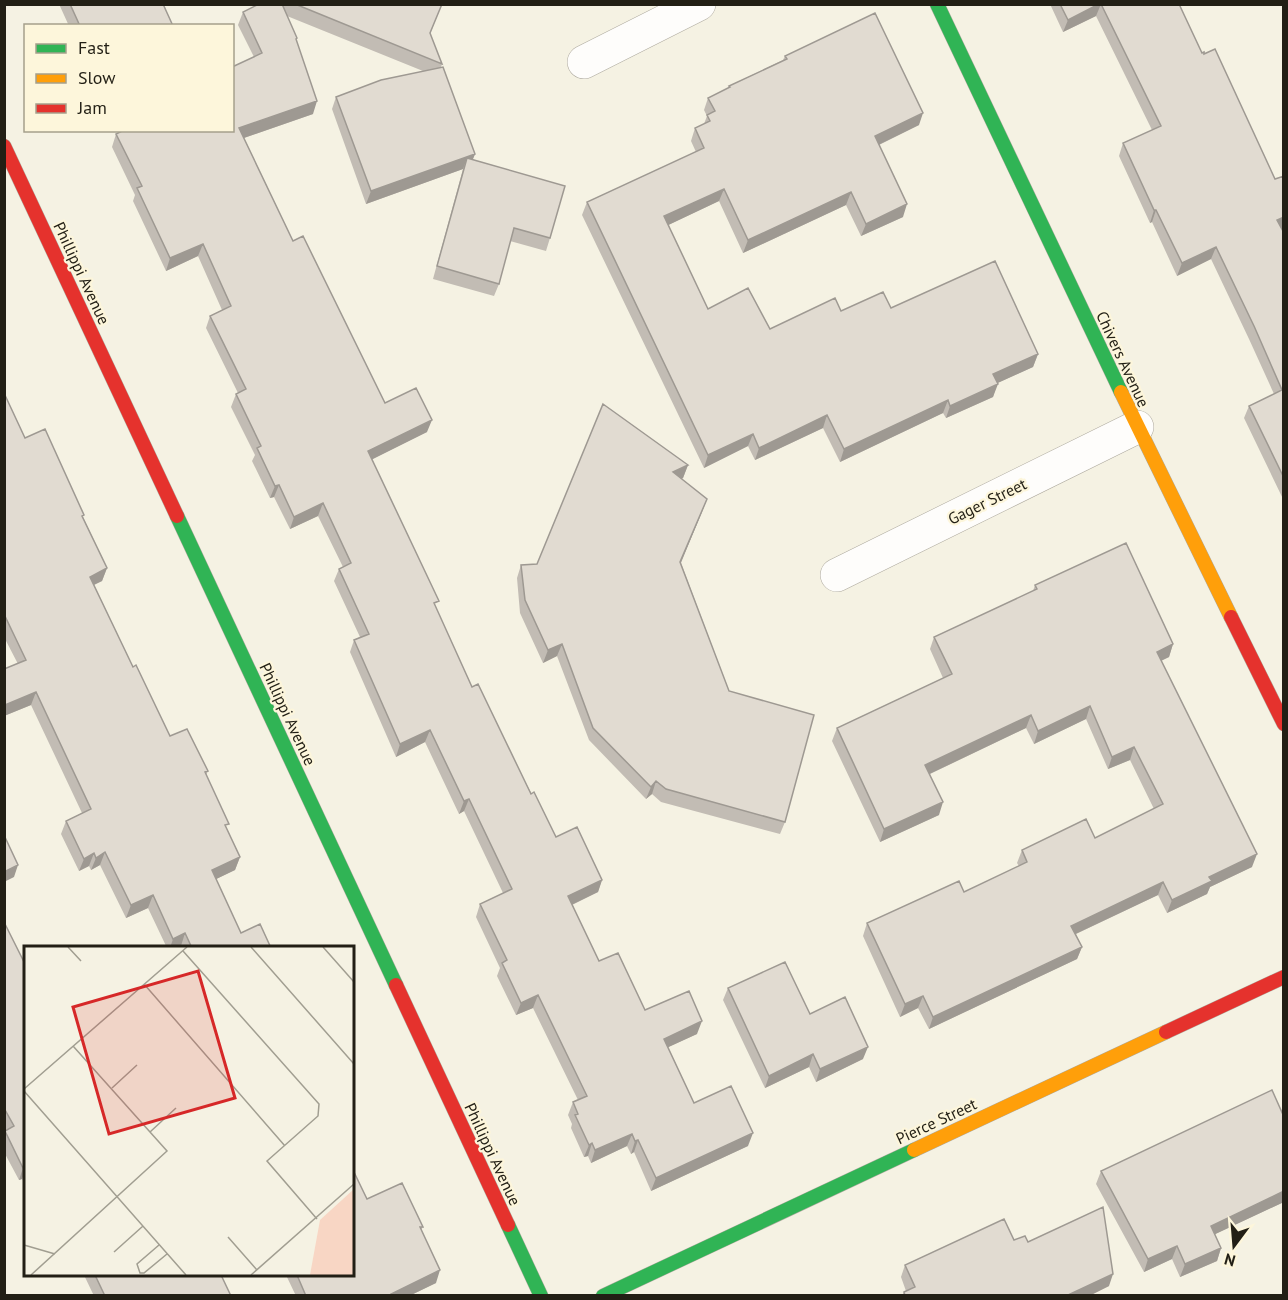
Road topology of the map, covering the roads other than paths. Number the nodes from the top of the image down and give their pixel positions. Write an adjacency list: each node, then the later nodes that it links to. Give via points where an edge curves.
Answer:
1 (699, 4): 3 (street)
2 (937, 4): 5 (street, Chivers Avenue)
3 (584, 62)
4 (4, 146): 9 (street, Phillippi Avenue)
5 (1137, 427): 6 (street, Gager Street); 7 (street, Chivers Avenue)
6 (837, 574)
7 (1284, 724)
8 (1284, 977): 10 (street, Pierce Street)
9 (541, 1296)
10 (603, 1296)

